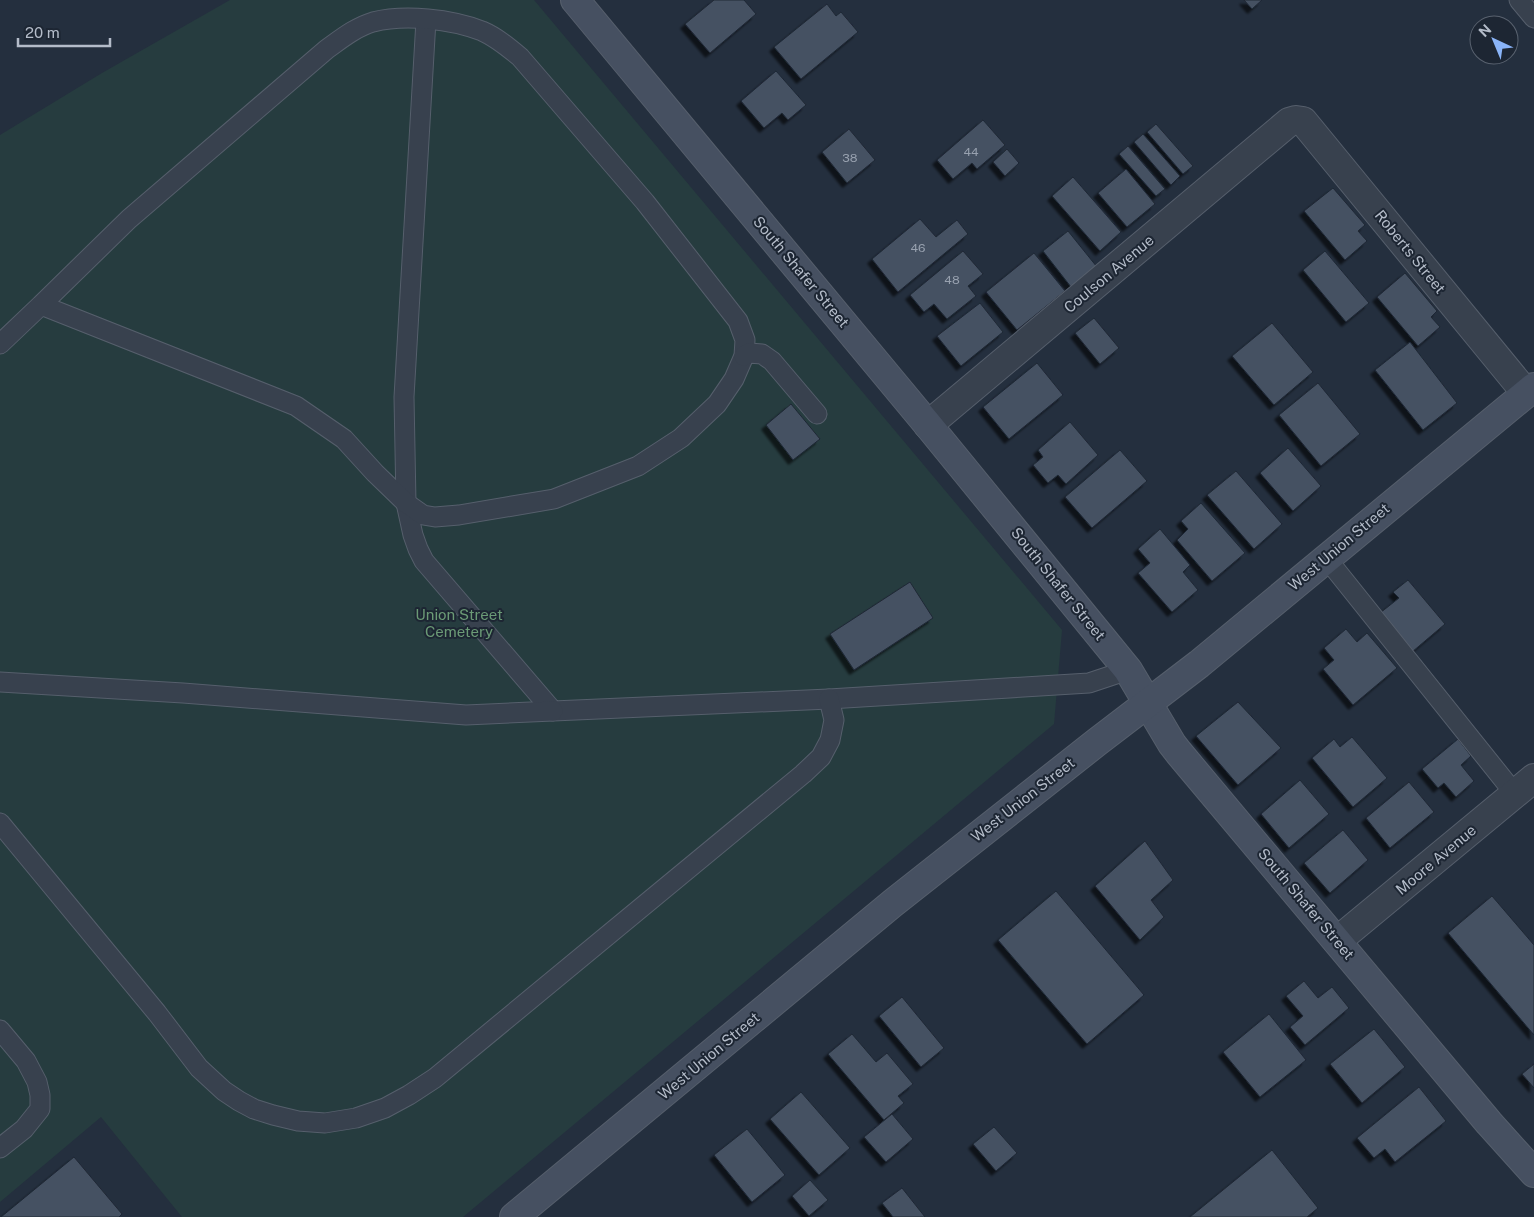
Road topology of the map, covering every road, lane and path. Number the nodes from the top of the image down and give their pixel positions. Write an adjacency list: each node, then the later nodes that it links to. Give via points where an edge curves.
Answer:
1 (575, 0): 11 (street, South Shafer Street)
2 (1519, 0): 3 (lane)
3 (1534, 18)
4 (426, 20): 6 (lane, via 397,18 371,23 348,33 129,220); 8 (lane, via 455,23 483,32 520,57 645,202 738,321 745,340); 12 (lane, via 404,397)
5 (1289, 122): 9 (street, Roberts Street, via 1303,121); 11 (street, Coulson Avenue)
6 (41, 305): 7 (lane); 12 (lane, via 296,406 344,439)
7 (0, 344)
8 (744, 356): 10 (lane, via 762,354 772,361); 12 (lane, via 734,379 717,404 681,438 638,466 554,499 459,515 429,517)
9 (1530, 390): 13 (street, West Union Street)
10 (817, 414)
11 (928, 426): 14 (street, South Shafer Street)
12 (406, 503): 18 (lane, via 413,535 424,561)
13 (1327, 558): 17 (street, West Union Street); 19 (lane)
14 (1128, 670): 16 (lane, via 1089,683); 17 (street, South Shafer Street)
15 (0, 682): 18 (lane, via 466,715)
16 (829, 699): 18 (lane); 20 (lane, via 834,720 830,740 821,758 803,774 435,1078 385,1108 356,1118 325,1122 298,1120 254,1109 224,1091 199,1068)
17 (1147, 703): 21 (street, South Shafer Street, via 1179,754); 25 (street, West Union Street, via 893,903)
18 (553, 711)
19 (1525, 786): 21 (street, Moore Avenue)
20 (0, 823)
21 (1337, 941): 24 (street, South Shafer Street)
22 (0, 1030): 23 (lane, via 26,1061 38,1082 40,1095 40,1109 24,1129)
23 (0, 1148)
24 (1534, 1173)
25 (514, 1217)

